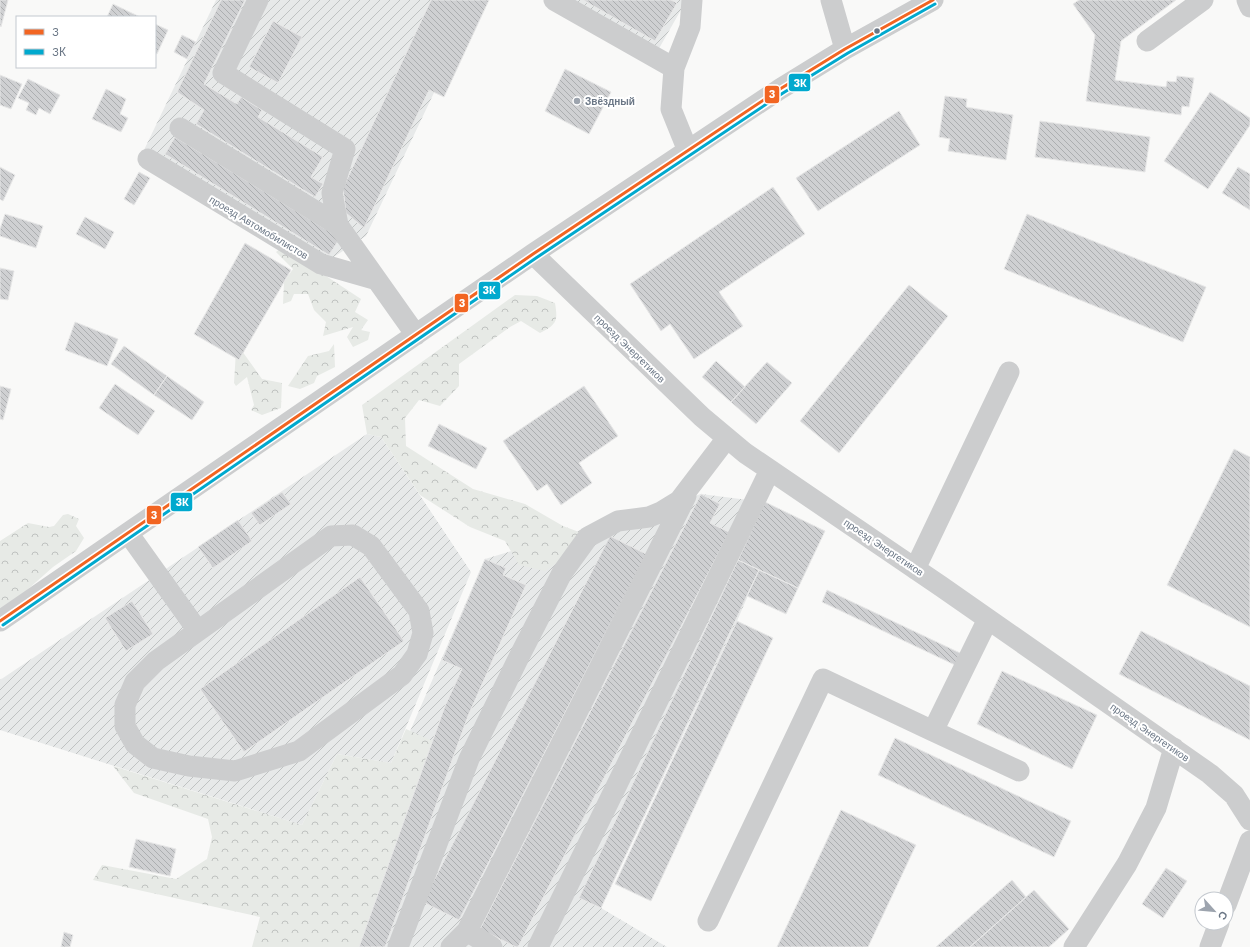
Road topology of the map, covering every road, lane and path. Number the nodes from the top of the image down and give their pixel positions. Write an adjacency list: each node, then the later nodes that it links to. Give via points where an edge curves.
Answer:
1 (258, 0): 15 (street, via 224,73 345,149 332,193)
2 (554, 0): 11 (street)
3 (692, 0): 11 (street, via 690,27)
4 (831, 0): 10 (street)
5 (933, 0): 10 (street)
6 (1203, 0): 9 (street)
7 (1247, 0): 8 (street)
8 (1250, 7)
9 (1147, 41)
10 (844, 49): 13 (street)
11 (674, 68): 13 (street, via 671,109)
12 (180, 128): 15 (street)
13 (688, 151): 16 (street)
14 (148, 159): 17 (street, проезд Автомобилистов, via 321,264)
15 (338, 225): 17 (street)
16 (533, 254): 18 (street); 20 (street, проезд Энергетиков)
17 (377, 280): 18 (street)
18 (416, 335): 23 (street)
19 (1009, 372): 24 (street)
20 (727, 438): 21 (street, проезд Энергетиков); 22 (street)
21 (770, 470): 24 (street, проезд Энергетиков); 40 (street)
22 (692, 484): 35 (street); 37 (street, via 679,500 661,512 618,521 588,537 562,573 469,759)
23 (128, 533): 26 (street); 27 (street)
24 (915, 569): 25 (street, проезд Энергетиков)
25 (988, 619): 28 (street); 29 (street, проезд Энергетиков)
26 (0, 621)
27 (198, 631): 27 (street, via 156,661 135,682 125,705 125,726 135,744 153,758 188,766 235,771 299,751 402,675 417,654 423,633 419,611 371,546 353,535 331,536)
28 (933, 732): 30 (street); 34 (street, via 823,679)
29 (1174, 748): 31 (street, проезд Энергетиков, via 1234,795); 41 (street, via 1156,808 1127,864)
30 (1019, 772)
31 (1250, 820)
32 (1250, 841): 33 (street)
33 (1231, 891)
34 (708, 921)
35 (467, 931): 38 (street); 39 (street)
36 (1216, 931): 42 (street)
37 (398, 947)
38 (451, 947)
39 (492, 947)
40 (538, 947)
41 (1074, 947)
42 (1210, 947)

